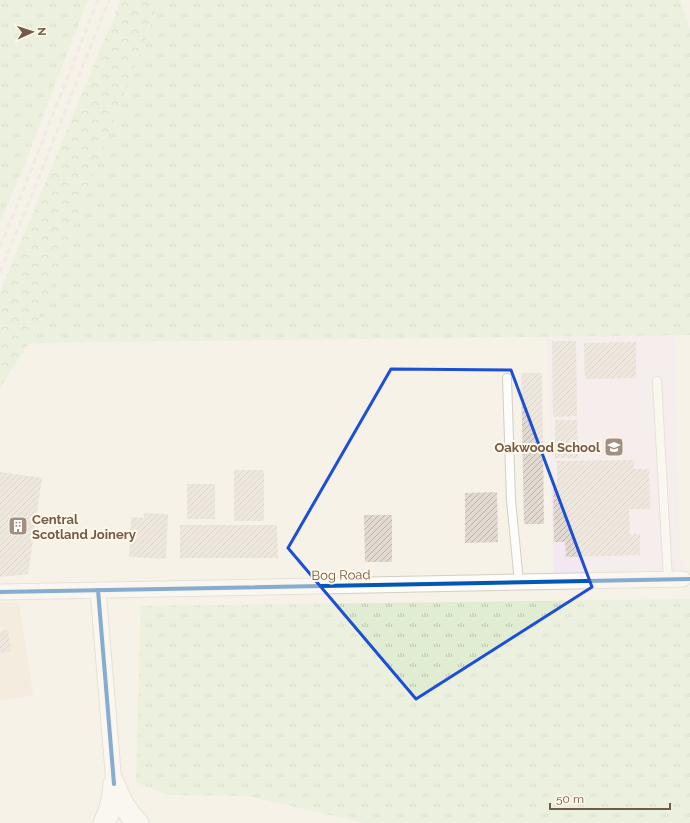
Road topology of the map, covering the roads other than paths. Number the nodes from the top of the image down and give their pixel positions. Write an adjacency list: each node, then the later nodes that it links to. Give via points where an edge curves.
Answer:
1 (507, 378): 4 (lane, via 511,500)
2 (657, 381): 3 (lane)
3 (676, 579): 4 (street, Bog Road)
4 (519, 582): 5 (street, Bog Road)
5 (98, 590): 6 (street, Bog Road); 7 (street)
6 (0, 592)
7 (114, 784): 8 (main road, via 112,802); 9 (main road, via 126,810)
8 (104, 823)
9 (138, 823)

